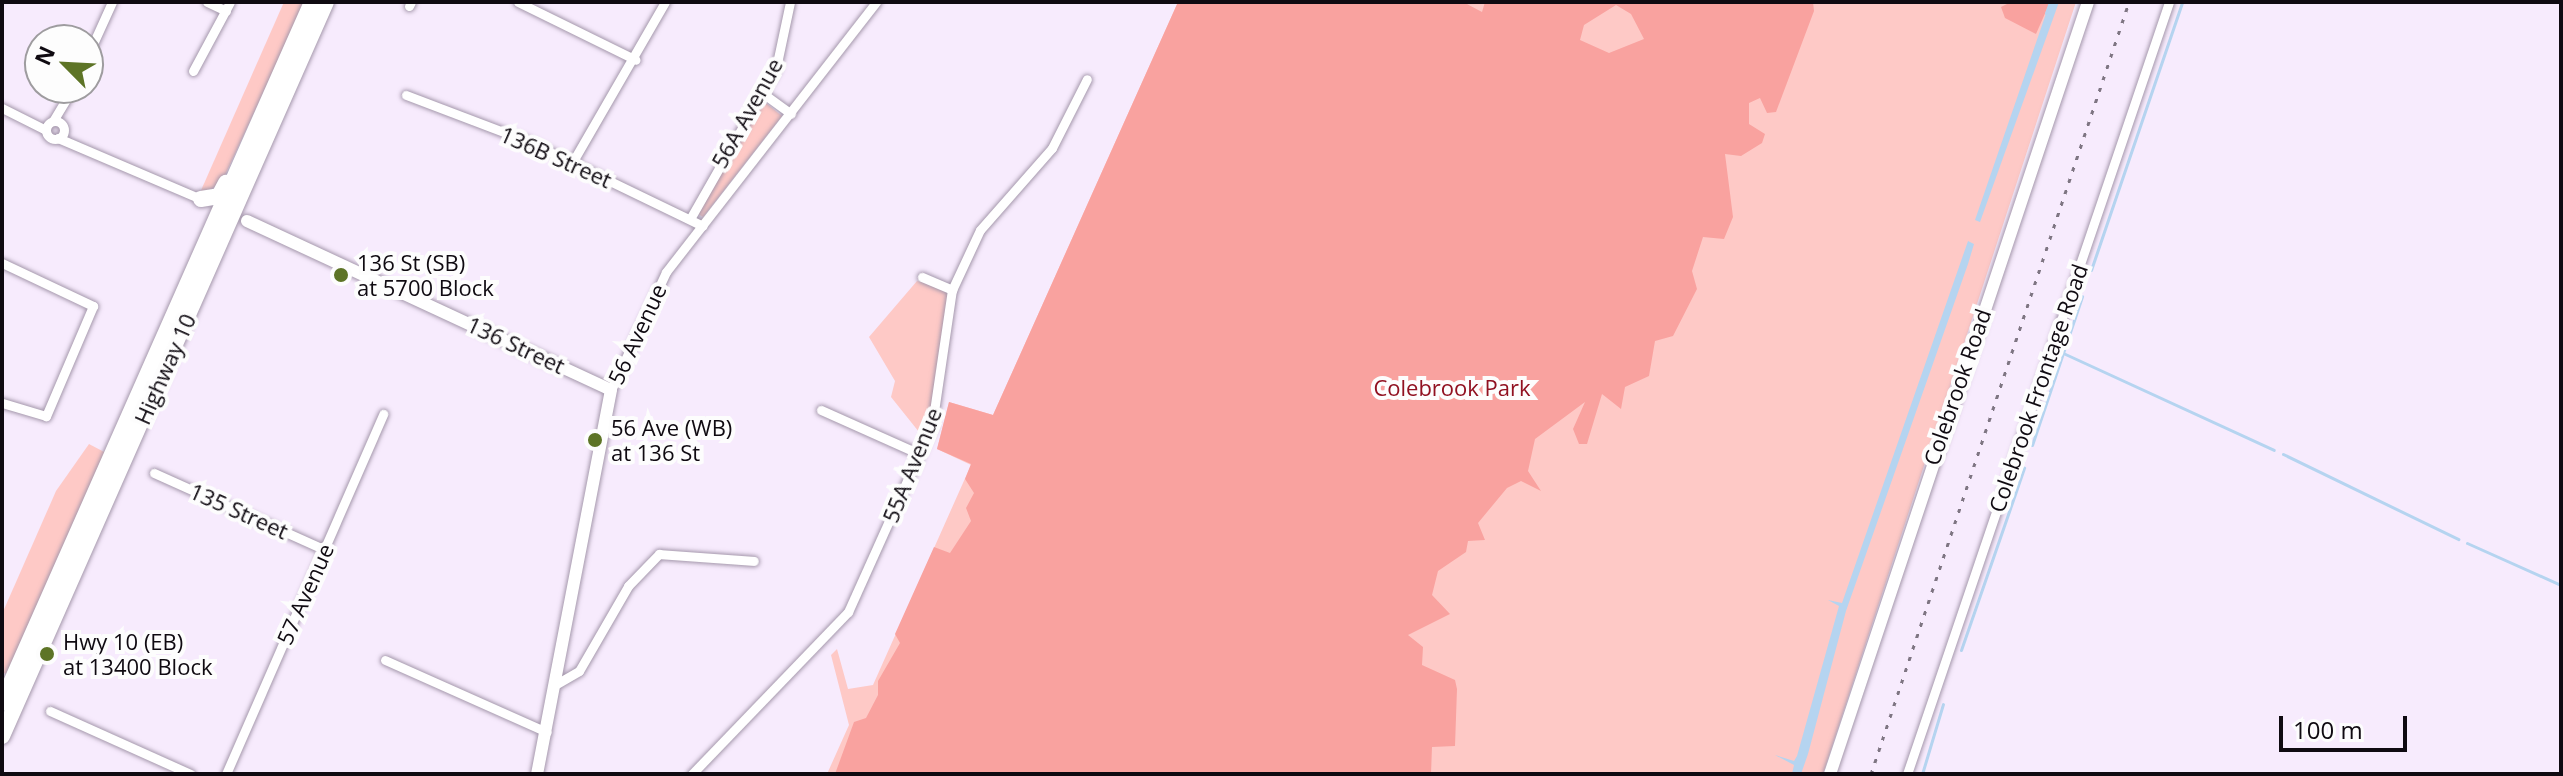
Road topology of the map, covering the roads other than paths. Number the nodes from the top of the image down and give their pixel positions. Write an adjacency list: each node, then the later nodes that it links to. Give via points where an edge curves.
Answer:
1 (112, 2): 13 (street)
2 (207, 2): 12 (street)
3 (312, 2): 16 (highway, Highway 10)
4 (326, 2): 26 (highway, Highway 10)
5 (518, 2): 11 (street)
6 (665, 2): 14 (street)
7 (790, 2): 18 (street, 56A Avenue, via 783,46)
8 (876, 2): 22 (street, 56 Avenue)
9 (2088, 2): 53 (street, Colebrook Road)
10 (2169, 2): 54 (street, Colebrook Frontage Road)
11 (531, 5): 14 (street)
12 (228, 6): 15 (street)
13 (102, 24)
14 (636, 60): 24 (street)
15 (193, 71)
16 (279, 79): 25 (highway, via 222,192); 29 (highway, Highway 10)
17 (1087, 79): 33 (street, 55A Avenue, via 1052,148 980,230)
18 (761, 92): 22 (street); 27 (street, 56A Avenue)
19 (406, 95): 24 (street, 136B Street)
20 (66, 104): 23 (street)
21 (2, 108): 23 (street)
22 (791, 114): 30 (street, 56 Avenue)
23 (55, 128): 25 (street)
24 (572, 163): 27 (street, 136B Street)
25 (201, 199): 29 (highway)
26 (240, 200): 28 (highway); 34 (highway, Highway 10)
27 (690, 219): 30 (street, 136B Street)
28 (247, 221): 34 (highway, via 235,227); 35 (street, 136 Street)
29 (214, 226): 45 (highway, Highway 10)
30 (703, 226): 35 (street, 56 Avenue, via 649,301)
31 (2, 263): 36 (street, via 93,306 46,416)
32 (922, 277): 33 (street)
33 (952, 290): 39 (street, 55A Avenue, via 935,412)
34 (180, 336): 48 (highway, Highway 10)
35 (611, 390): 44 (street, 56 Avenue)
36 (2, 403)
37 (821, 410): 39 (street)
38 (383, 414): 41 (street, 57 Avenue)
39 (917, 453): 52 (street, 55A Avenue, via 836,632)
40 (154, 473): 41 (street, 135 Street)
41 (325, 550): 50 (street, 57 Avenue)
42 (754, 561): 44 (street, via 659,554 628,586 579,671)
43 (385, 660): 47 (street)
44 (553, 686): 47 (street, 56 Avenue)
45 (2, 703)
46 (50, 711): 49 (street)
47 (547, 732): 51 (street, 56 Avenue)
48 (2, 736)
49 (190, 774)
50 (226, 774)
51 (537, 774)
52 (692, 774)
53 (1830, 774)
54 (1907, 774)

